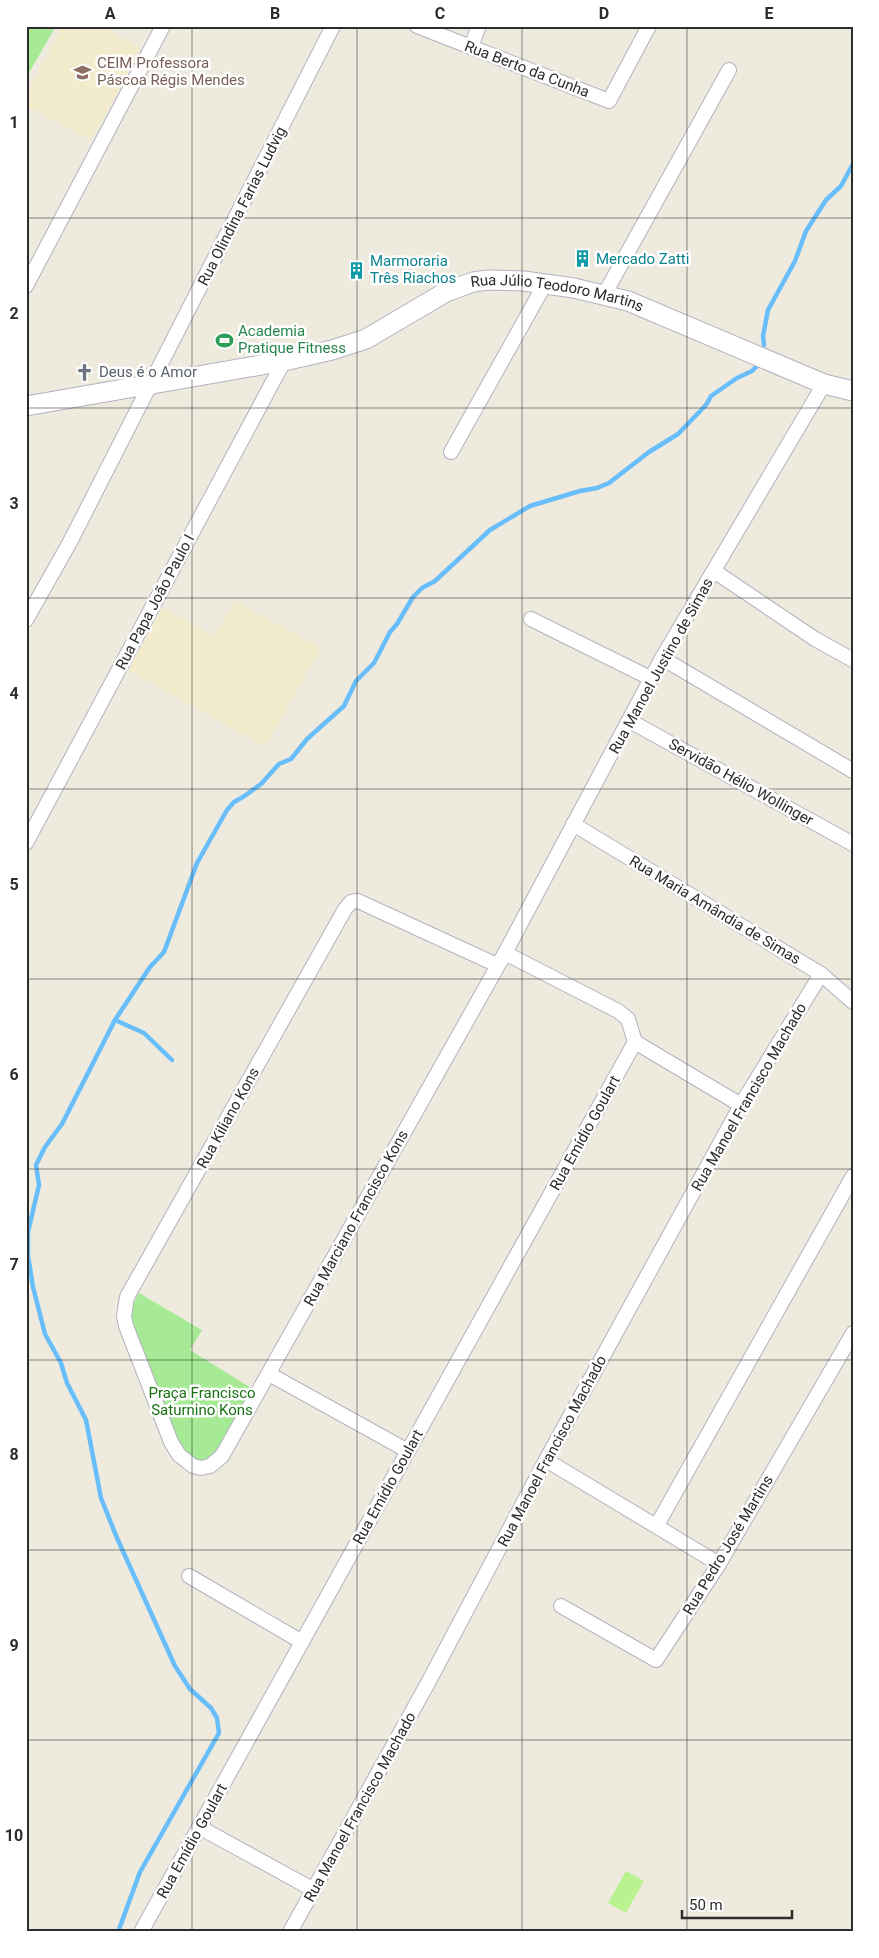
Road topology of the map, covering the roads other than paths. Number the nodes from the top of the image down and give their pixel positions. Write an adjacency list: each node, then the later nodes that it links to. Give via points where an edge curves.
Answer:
1 (163, 26): 9 (street)
2 (333, 26): 13 (street, Rua Olindina Farias Ludvig)
3 (417, 26): 6 (street, Rua Berto da Cunha)
4 (479, 26): 6 (street)
5 (649, 26): 6 (street, Rua Berto da Cunha, via 609,101)
6 (471, 47)
7 (729, 70): 10 (street)
8 (545, 284): 10 (main road, Rua Júlio Teodoro Martins); 11 (main road, Rua Júlio Teodoro Martins, via 505,280 473,282 446,292 366,338); 16 (street)
9 (26, 286)
10 (604, 295): 12 (main road, Rua Júlio Teodoro Martins, via 628,301)
11 (284, 361): 13 (main road, Rua Júlio Teodoro Martins); 26 (street, Rua Papa João Paulo I)
12 (824, 384): 14 (main road, Rua Júlio Teodoro Martins); 17 (street, Rua Manoel Justino de Simas)
13 (150, 385): 15 (main road, Rua Júlio Teodoro Martins); 19 (street, Rua Olindina Farias Ludvig, via 70,542)
14 (853, 391)
15 (26, 406)
16 (451, 452)
17 (714, 572): 20 (street, Rua Manoel Justino de Simas); 21 (street, via 815,639)
18 (530, 619): 22 (street)
19 (26, 620)
20 (662, 658): 22 (street, Rua Manoel Justino de Simas); 24 (street)
21 (853, 660)
22 (652, 679): 23 (street, Rua Manoel Justino de Simas)
23 (630, 721): 25 (street, Rua Manoel Justino de Simas); 27 (street, Servidão Hélio Wollinger)
24 (853, 771)
25 (573, 824): 28 (street, Rua Manoel Justino de Simas); 29 (street, Rua Maria Amândia de Simas)
26 (26, 843)
27 (853, 844)
28 (501, 959): 31 (street, via 618,1011 628,1019); 35 (street, Rua Marciano Francisco Kons); 38 (street, Rua Kiliano Kons, via 358,900 345,909 124,1306 126,1326 171,1442 186,1463)
29 (821, 974): 30 (street, Rua Maria Amândia de Simas); 32 (street, Rua Manoel Francisco Machado)
30 (853, 1002)
31 (635, 1042): 32 (street); 36 (street, Rua Emídio Goulart)
32 (741, 1105): 37 (street, Rua Manoel Francisco Machado)
33 (853, 1176): 39 (street)
34 (853, 1333): 40 (street, Rua Pedro José Martins)
35 (269, 1374): 36 (street); 38 (street, Rua Marciano Francisco Kons, via 222,1456)
36 (408, 1451): 43 (street, Rua Emídio Goulart)
37 (546, 1460): 39 (street); 45 (street, Rua Manoel Francisco Machado)
38 (210, 1466)
39 (658, 1526): 40 (street)
40 (719, 1564): 42 (street, Rua Pedro José Martins, via 656,1660)
41 (189, 1576): 43 (street)
42 (561, 1606)
43 (302, 1642): 44 (street, Rua Emídio Goulart)
44 (199, 1827): 45 (street); 46 (street, Rua Emídio Goulart)
45 (314, 1890): 47 (street, Rua Manoel Francisco Machado)
46 (141, 1932)
47 (290, 1932)

